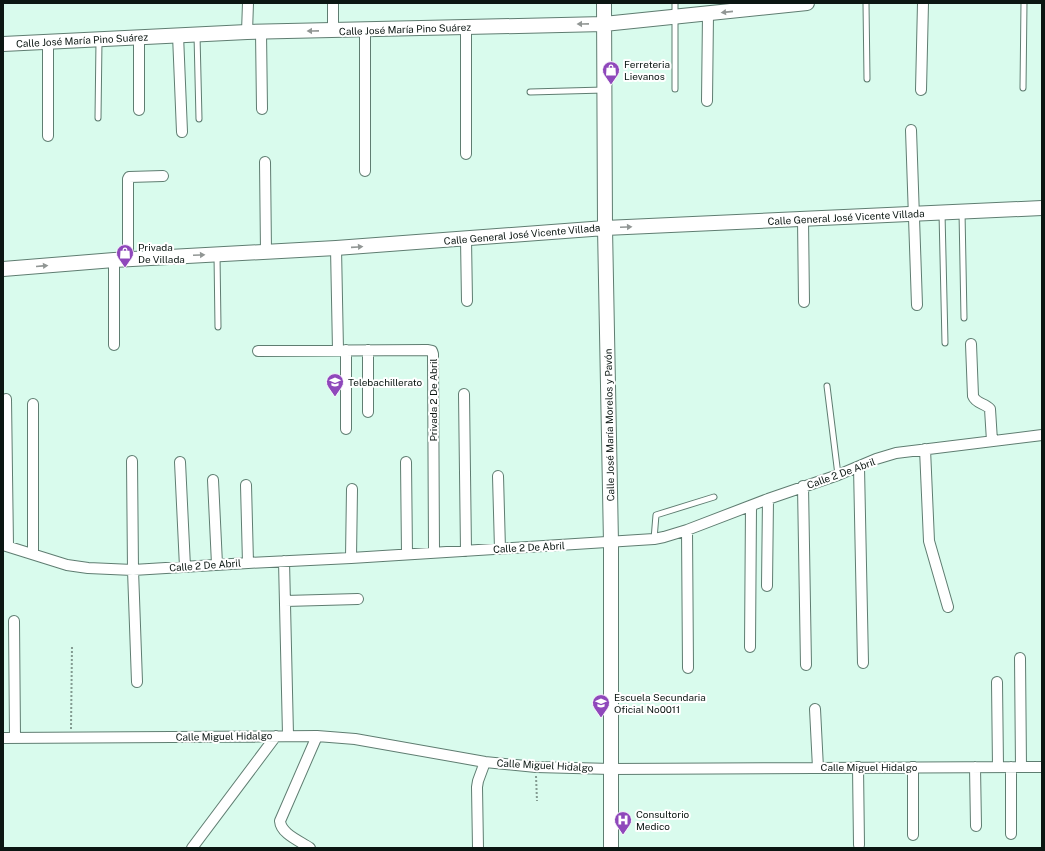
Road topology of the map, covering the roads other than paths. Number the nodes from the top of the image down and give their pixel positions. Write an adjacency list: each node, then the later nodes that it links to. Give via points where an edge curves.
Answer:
1 (248, 3): 15 (street)
2 (333, 3): 14 (street)
3 (604, 3): 11 (main road, Calle José María Morelos y Pavón)
4 (807, 3): 8 (main road, Calle José María Pino Suárez)
5 (866, 3): 22 (lane)
6 (922, 3): 26 (street)
7 (1024, 3): 23 (lane)
8 (752, 6): 10 (main road, Calle José María Pino Suárez, one-way to 10)
9 (675, 10): 10 (main road, Calle José María Pino Suárez); 11 (main road, Calle José María Pino Suárez); 24 (lane)
10 (708, 14): 28 (street)
11 (604, 24): 12 (main road, Calle José María Pino Suárez, one-way to 12); 25 (main road, Calle José María Morelos y Pavón)
12 (466, 27): 13 (main road, Calle José María Pino Suárez); 36 (street)
13 (365, 30): 14 (main road, Calle José María Pino Suárez); 38 (street)
14 (333, 31): 15 (main road, Calle José María Pino Suárez, one-way to 15)
15 (254, 32): 16 (main road, Calle José María Pino Suárez); 29 (street)
16 (197, 34): 17 (main road, Calle José María Pino Suárez); 32 (lane)
17 (178, 35): 18 (main road, Calle José María Pino Suárez); 34 (street)
18 (139, 37): 19 (main road, Calle José María Pino Suárez); 30 (street)
19 (99, 40): 20 (main road, Calle José María Pino Suárez); 31 (lane)
20 (48, 42): 21 (main road, Calle José María Pino Suárez); 35 (street)
21 (3, 44)
22 (867, 79)
23 (1023, 88)
24 (675, 89)
25 (604, 90): 27 (lane); 45 (main road, Calle José María Morelos y Pavón)
26 (921, 90)
27 (530, 92)
28 (708, 101)
29 (262, 109)
30 (139, 110)
31 (98, 118)
32 (199, 120)
33 (911, 130): 43 (street)
34 (182, 132)
35 (48, 136)
36 (466, 154)
37 (265, 162): 48 (street)
38 (365, 171)
39 (163, 176): 50 (street, via 128,179)
40 (1042, 208): 41 (main road, Calle General José Vicente Villada)
41 (962, 211): 42 (main road, Calle General José Vicente Villada); 56 (lane)
42 (942, 212): 43 (main road, Calle General José Vicente Villada); 58 (lane)
43 (914, 214): 44 (main road, Calle General José Vicente Villada); 55 (street)
44 (803, 219): 45 (main road, Calle General José Vicente Villada, one-way to 44); 54 (street)
45 (605, 228): 46 (main road, Calle General José Vicente Villada); 88 (main road, Calle José María Morelos y Pavón)
46 (466, 239): 47 (main road, Calle General José Vicente Villada, one-way to 46); 53 (street)
47 (336, 248): 48 (main road, Calle General José Vicente Villada); 61 (street)
48 (266, 252): 49 (main road, Calle General José Vicente Villada)
49 (217, 254): 50 (main road, Calle General José Vicente Villada, one-way to 49); 57 (lane)
50 (128, 259): 51 (main road, Calle General José Vicente Villada)
51 (114, 260): 52 (main road, Calle General José Vicente Villada, one-way to 51); 60 (street)
52 (3, 269)
53 (467, 301)
54 (804, 302)
55 (917, 305)
56 (964, 318)
57 (218, 327)
58 (945, 343)
59 (971, 344): 71 (street, via 973,396 976,402 990,409)
60 (114, 345)
61 (342, 350): 62 (street, Privada 2 De Abril); 63 (street, Privada 2 De Abril); 69 (street)
62 (368, 350): 68 (street); 92 (street, Privada 2 De Abril, via 432,352)
63 (258, 351)
64 (827, 386): 77 (lane)
65 (464, 394): 91 (street)
66 (6, 399): 89 (street)
67 (33, 404): 93 (street)
68 (368, 412)
69 (346, 429)
70 (1042, 435): 71 (street, Calle 2 De Abril)
71 (992, 441): 72 (street, Calle 2 De Abril)
72 (925, 449): 76 (street, Calle 2 De Abril, via 896,453); 104 (street, via 929,541)
73 (132, 461): 100 (street)
74 (180, 462): 99 (street)
75 (406, 462): 94 (street)
76 (859, 466): 77 (street, Calle 2 De Abril); 108 (street)
77 (838, 475): 81 (street, Calle 2 De Abril)
78 (498, 476): 90 (street)
79 (213, 480): 98 (street)
80 (246, 484): 97 (street)
81 (803, 486): 84 (street, Calle 2 De Abril); 109 (street)
82 (352, 489): 95 (street)
83 (714, 497): 87 (lane, via 656,515)
84 (768, 499): 85 (street, Calle 2 De Abril); 101 (street)
85 (751, 506): 86 (street, Calle 2 De Abril); 106 (street)
86 (687, 530): 87 (street, Calle 2 De Abril); 110 (street)
87 (654, 539): 88 (street, Calle 2 De Abril)
88 (611, 543): 90 (street, Calle 2 De Abril); 127 (main road, Calle José María Morelos y Pavón)
89 (5, 545): 93 (street, Calle 2 De Abril)
90 (500, 549): 91 (street, Calle 2 De Abril)
91 (466, 551): 92 (street, Calle 2 De Abril)
92 (434, 552): 94 (street, Calle 2 De Abril)
93 (33, 554): 100 (street, Calle 2 De Abril, via 67,565)
94 (407, 554): 95 (street, Calle 2 De Abril)
95 (351, 558): 96 (street, Calle 2 De Abril)
96 (284, 561): 97 (street, Calle 2 De Abril); 103 (street)
97 (248, 562): 98 (street, Calle 2 De Abril)
98 (217, 564): 99 (street, Calle 2 De Abril)
99 (185, 567): 100 (street, Calle 2 De Abril)
100 (133, 570): 111 (street)
101 (768, 586)
102 (358, 599): 103 (street)
103 (285, 601): 114 (street)
104 (948, 607)
105 (14, 621): 118 (street)
106 (750, 647)
107 (1020, 658): 124 (street)
108 (863, 663)
109 (806, 664)
110 (688, 668)
111 (137, 682)
112 (997, 682): 123 (street)
113 (815, 709): 126 (street)
114 (288, 735): 115 (street, Calle Miguel Hidalgo); 116 (street, Calle Miguel Hidalgo)
115 (276, 736): 118 (street, Calle Miguel Hidalgo); 132 (street)
116 (317, 736): 119 (street, Calle Miguel Hidalgo, via 355,739); 133 (street, via 280,821 284,831)
117 (3, 738): 118 (street, Calle Miguel Hidalgo)
118 (15, 738)
119 (485, 762): 127 (street, Calle Miguel Hidalgo, via 536,767); 134 (street, via 478,781)
120 (858, 767): 121 (street, Calle Miguel Hidalgo); 126 (street, Calle Miguel Hidalgo); 131 (street)
121 (913, 767): 122 (street, Calle Miguel Hidalgo); 130 (street)
122 (975, 767): 123 (street, Calle Miguel Hidalgo); 128 (street)
123 (998, 767): 124 (street, Calle Miguel Hidalgo)
124 (1016, 767): 125 (street, Calle Miguel Hidalgo); 129 (street)
125 (1042, 767)
126 (818, 768): 127 (street, Calle Miguel Hidalgo)
127 (611, 769): 135 (main road, Calle José María Morelos y Pavón)
128 (976, 826)
129 (1010, 834)
130 (912, 835)
131 (859, 845)
132 (192, 848)
133 (310, 848)
134 (478, 848)
135 (611, 848)

